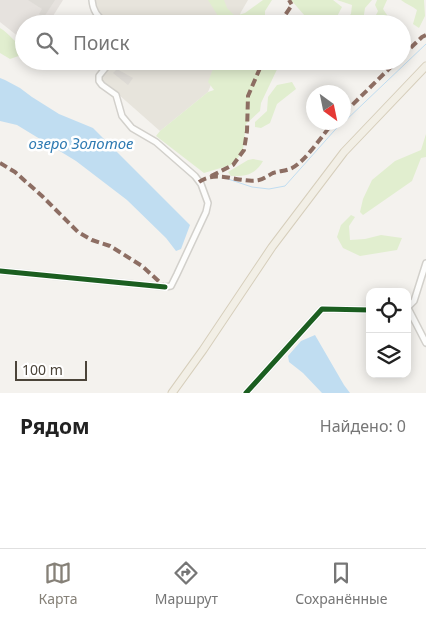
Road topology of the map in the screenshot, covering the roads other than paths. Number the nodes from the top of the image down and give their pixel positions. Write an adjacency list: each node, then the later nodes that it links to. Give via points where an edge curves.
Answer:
1 (92, 0): 2 (street, via 92,8)
2 (97, 15)
3 (426, 66): 11 (main road, via 338,160 272,247)
4 (104, 70): 6 (street, via 99,81 116,95 122,116 132,128 156,142 195,176 208,203 171,286)
5 (426, 264): 7 (street)
6 (0, 271)
7 (411, 304)
8 (366, 310): 12 (street, via 322,309)
9 (411, 315): 10 (street)
10 (426, 343)
11 (172, 393)
12 (246, 393)

